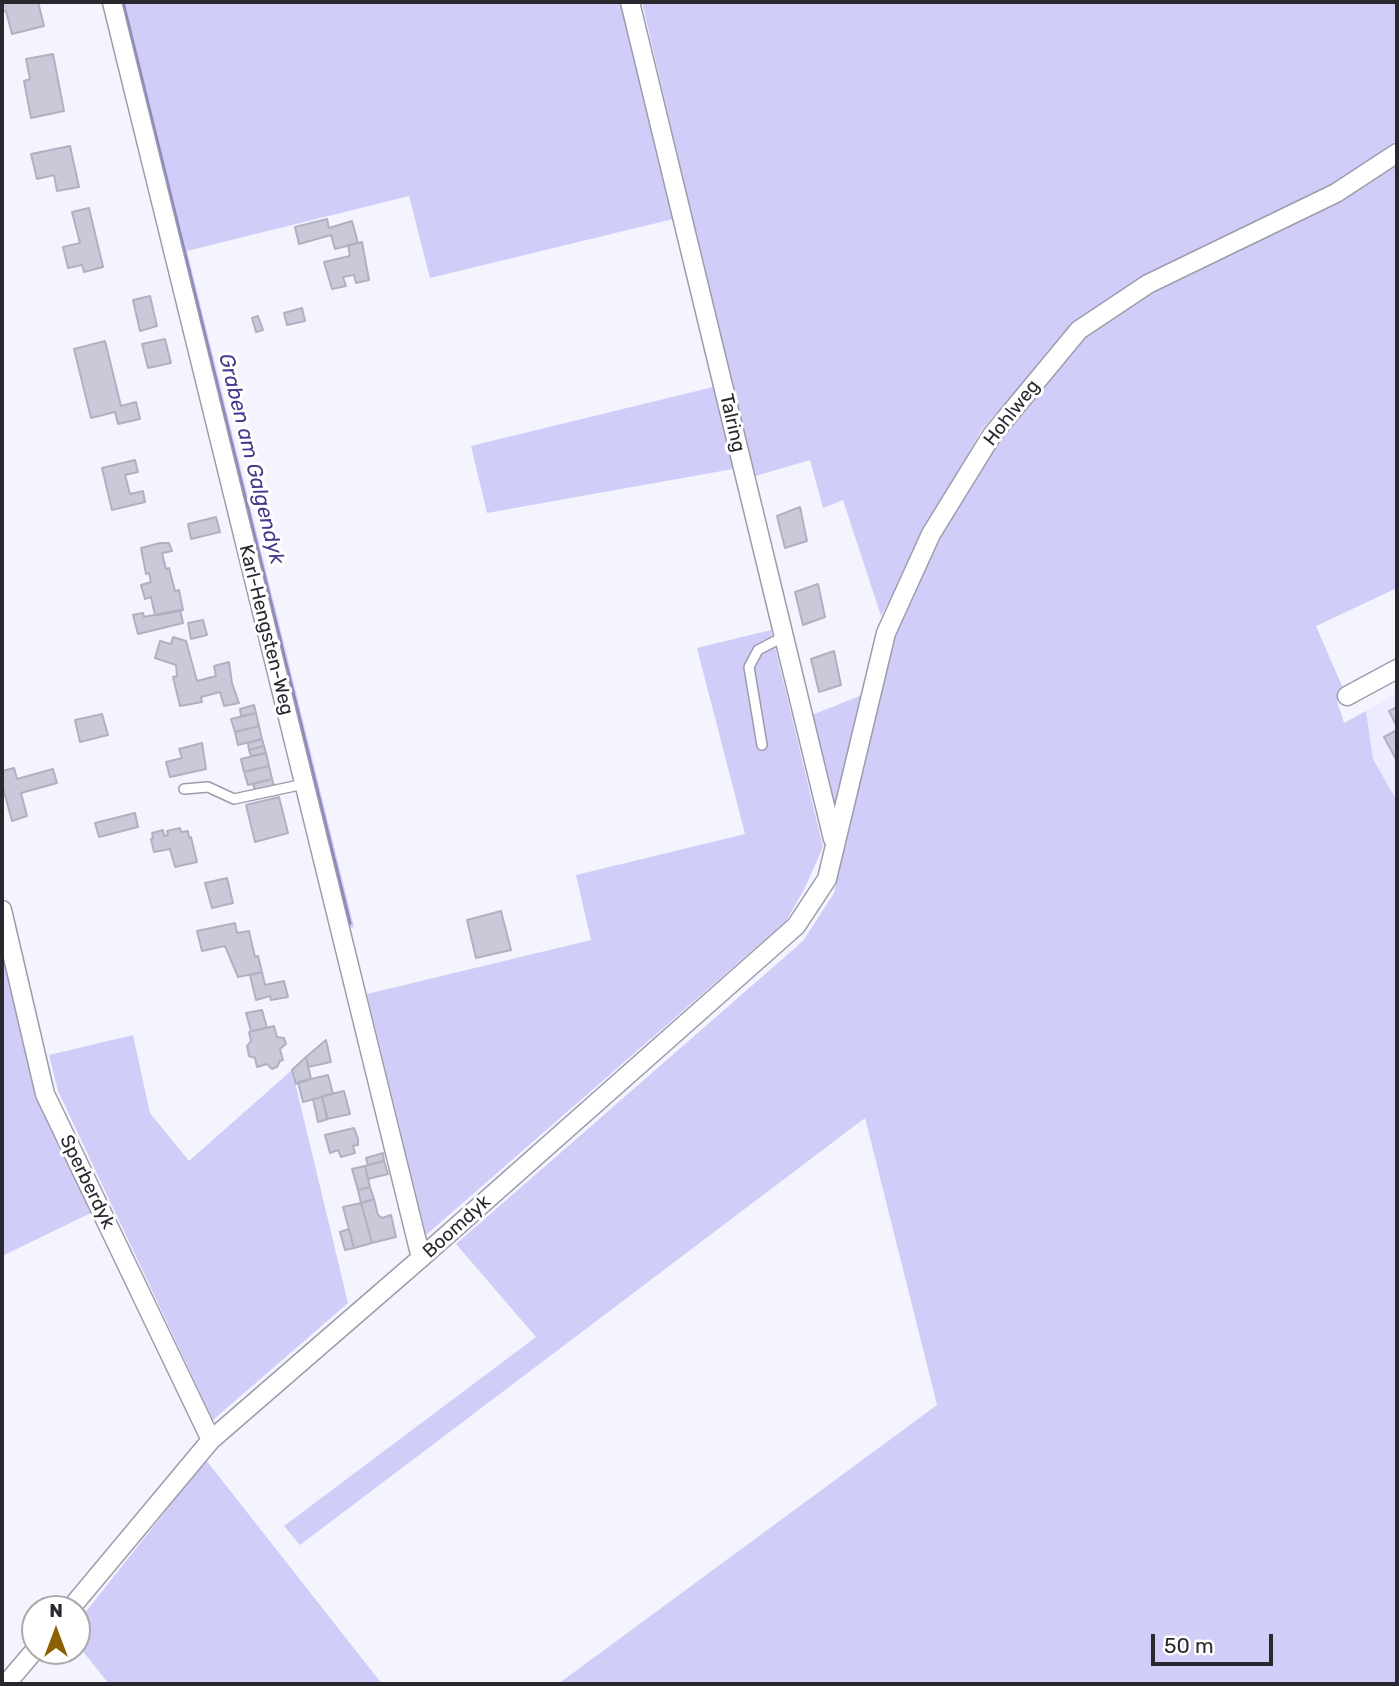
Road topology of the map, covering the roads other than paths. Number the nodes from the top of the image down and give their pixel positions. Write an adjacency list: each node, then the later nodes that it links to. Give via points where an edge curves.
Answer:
1 (111, 2): 8 (street, Karl-Hengsten-Weg)
2 (630, 2): 4 (street, Talring)
3 (1397, 153): 10 (street, Hohlweg, via 1336,193 1148,284 1079,330 992,435 931,534 886,633)
4 (783, 636): 7 (lane, via 758,650 749,667); 10 (street, Talring)
5 (1397, 669): 6 (street)
6 (1347, 696)
7 (762, 745)
8 (304, 783): 9 (lane, via 233,799 208,787); 12 (street, Karl-Hengsten-Weg)
9 (184, 789)
10 (834, 843): 12 (street, Boomdyk, via 827,879 796,926)
11 (2, 910): 13 (street, Sperberdyk, via 45,1094)
12 (421, 1258): 13 (street, Boomdyk)
13 (211, 1440): 14 (street, Boomdyk)
14 (81, 1595)
15 (22, 1665): 16 (street)
16 (6, 1684)

